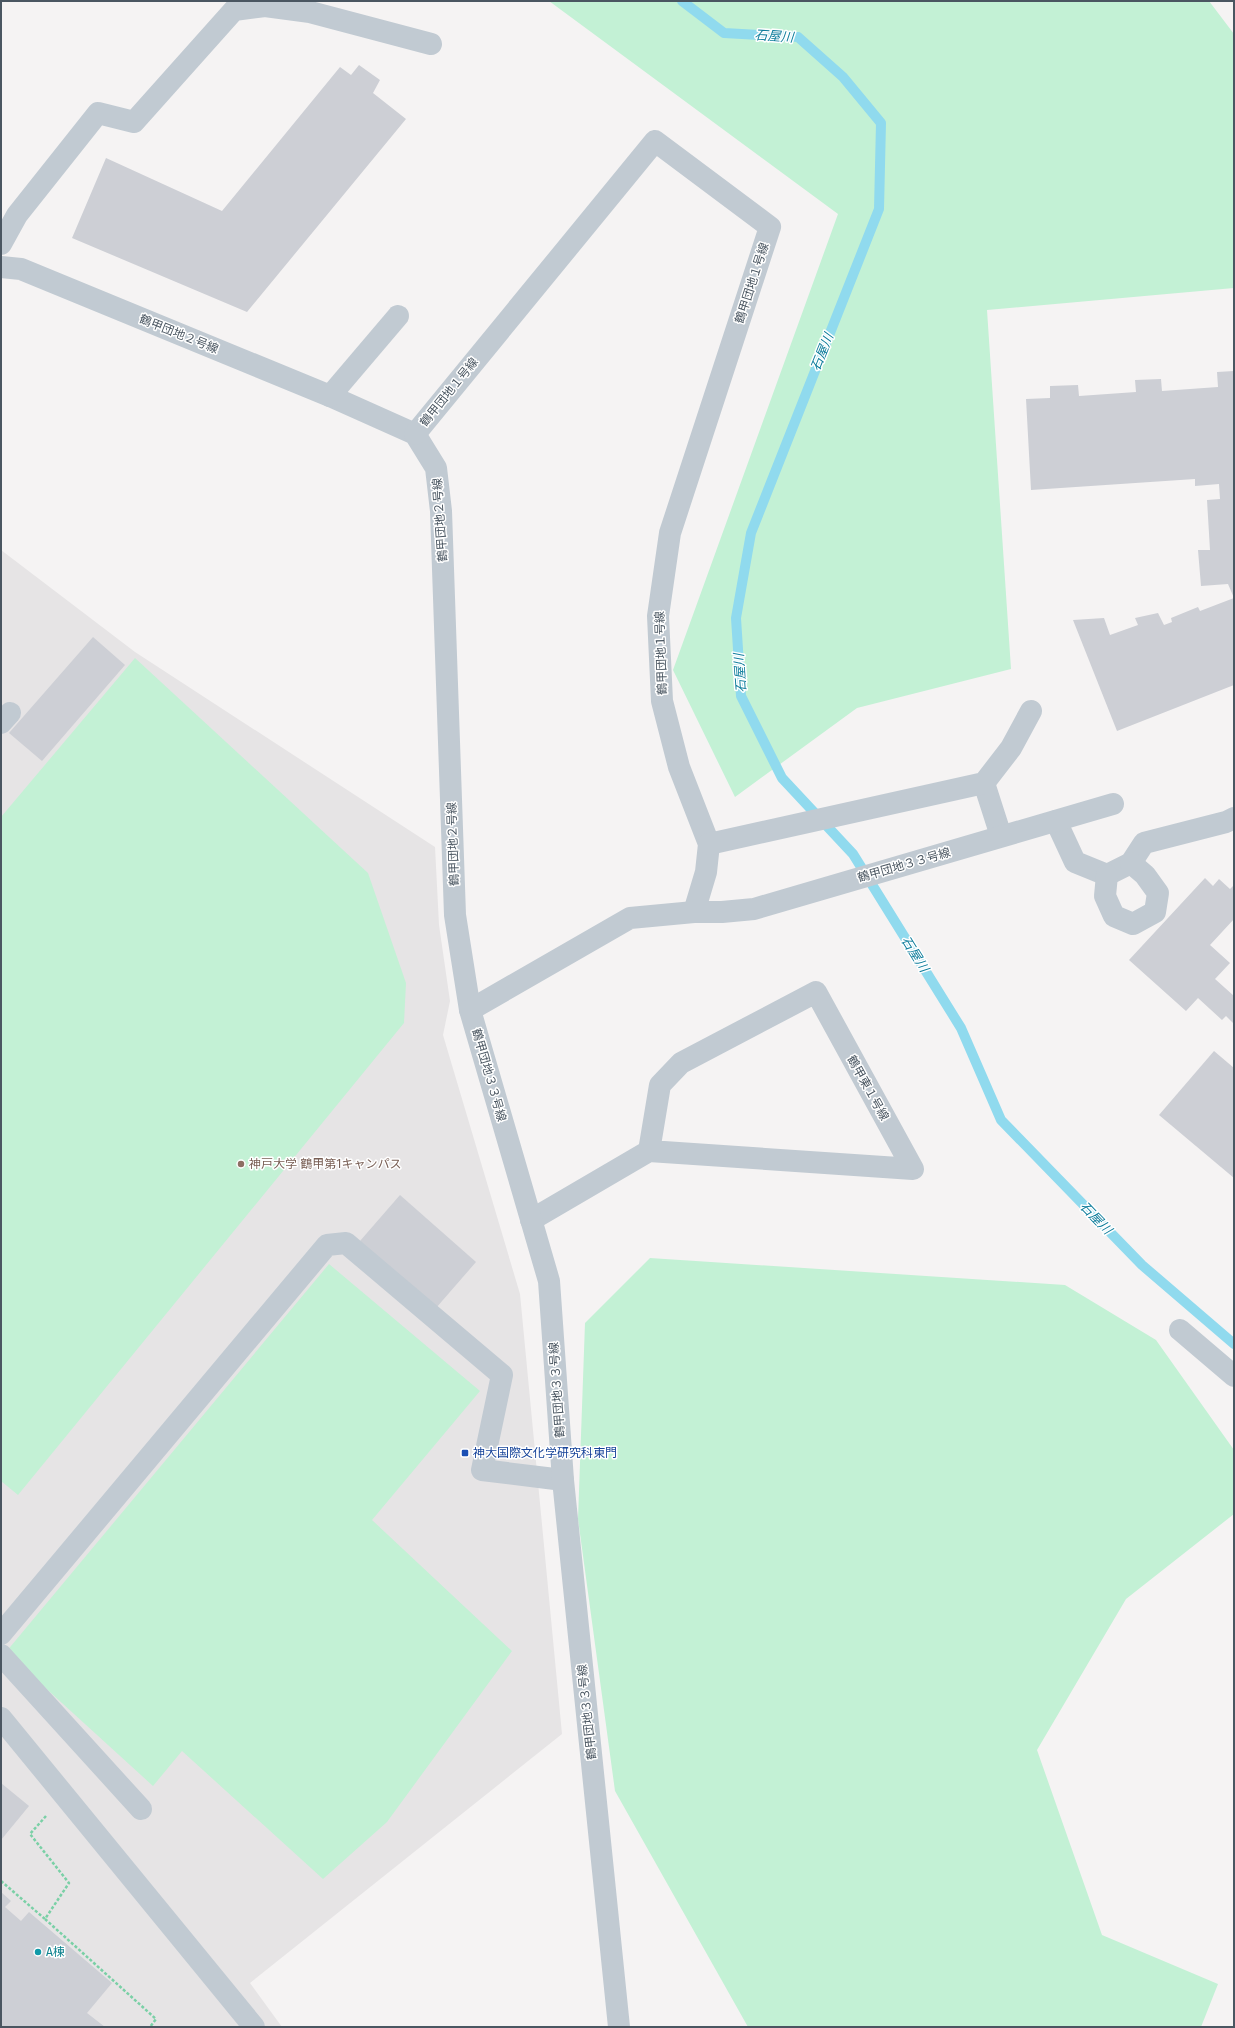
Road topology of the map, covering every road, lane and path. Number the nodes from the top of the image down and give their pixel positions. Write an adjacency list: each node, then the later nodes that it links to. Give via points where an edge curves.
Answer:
1 (431, 44): 2 (street, via 310,12 265,6 234,10 134,122 98,113 17,215)
2 (1, 244)
3 (1, 267): 5 (street, 鶴甲団地２号線, via 21,270)
4 (398, 316): 5 (street)
5 (330, 396): 6 (street, 鶴甲団地２号線)
6 (415, 434): 13 (street, 鶴甲団地１号線, via 655,141 770,227 670,533 658,616 662,701 679,767); 17 (street, 鶴甲団地２号線, via 436,468 441,512 455,915)
7 (1031, 711): 8 (street, via 1011,748)
8 (984, 783): 12 (street); 13 (street)
9 (1113, 804): 11 (street, 鶴甲団地３３号線)
10 (1234, 818): 14 (street, via 1144,843)
11 (1056, 821): 12 (street, 鶴甲団地３３号線); 15 (street, via 1076,862)
12 (1001, 836): 16 (street, 鶴甲団地３３号線, via 754,909)
13 (709, 844): 16 (street, via 706,872)
14 (1132, 863): 15 (street); 15 (street, via 1146,875 1158,893 1156,912 1133,924 1114,916 1105,896)
15 (1107, 875)
16 (694, 912): 17 (street, 鶴甲団地３３号線, via 630,918)
17 (470, 1010): 19 (street, 鶴甲団地３３号線)
18 (649, 1151): 18 (street, 鶴甲東１号線, via 660,1085 680,1063 816,992 913,1169); 19 (street)
19 (531, 1220): 22 (street, 鶴甲団地３３号線, via 549,1281)
20 (1180, 1330): 21 (street)
21 (1234, 1376)
22 (564, 1480): 23 (street, via 482,1470 502,1375 346,1243 327,1245); 32 (street, 鶴甲団地３３号線)
23 (1, 1634)
24 (1, 1655): 26 (street)
25 (1, 1718): 31 (street)
26 (141, 1809)
27 (48, 1814): 29 (path, via 30,1834 69,1883)
28 (1, 1881): 29 (path)
29 (45, 1919): 30 (path, via 156,2019)
30 (150, 2027)
31 (254, 2027)
32 (619, 2027)

